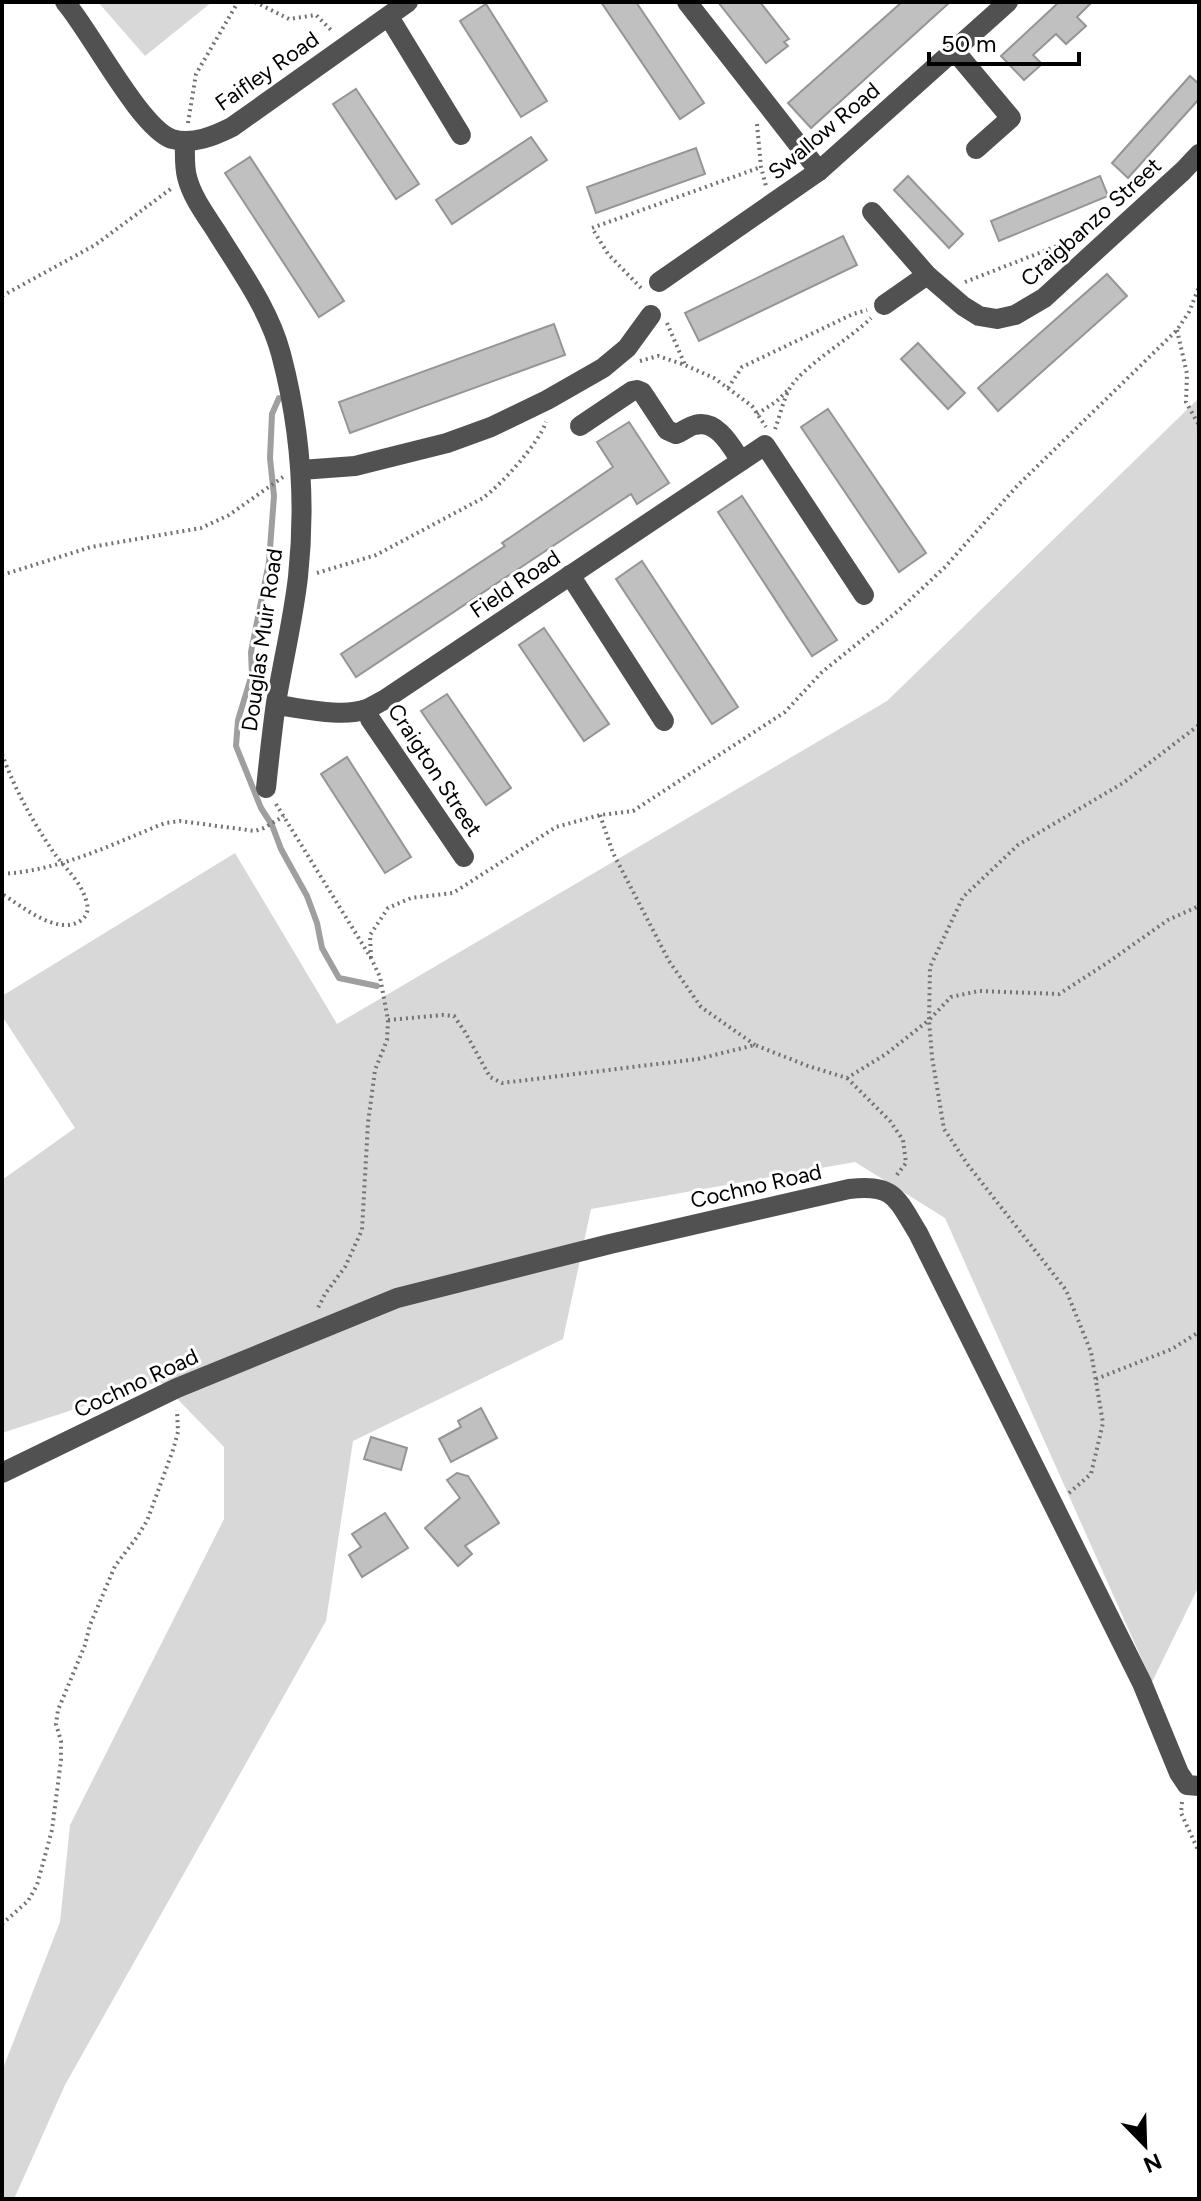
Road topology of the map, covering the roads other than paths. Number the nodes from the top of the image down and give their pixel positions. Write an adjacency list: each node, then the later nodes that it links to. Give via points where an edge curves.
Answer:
1 (65, 2): 8 (street, via 141,112 159,132)
2 (408, 2): 5 (street, Faifley Road)
3 (687, 2): 11 (street)
4 (1008, 2): 6 (street, Swallow Road)
5 (389, 17): 7 (street); 8 (street, Faifley Road, via 232,127 213,137)
6 (954, 50): 9 (street, via 1011,118); 11 (street, Swallow Road)
7 (461, 135)
8 (185, 141): 17 (street, Douglas Muir Road, via 187,177 196,199 274,331 294,421)
9 (976, 149)
10 (1199, 154): 13 (street, Craigbanzo Street, via 1044,298 1015,315 979,316)
11 (819, 171): 17 (street, Swallow Road, via 777,200 656,304 627,348 603,368 491,427 404,455)
12 (872, 212): 13 (street, Craigbanzo Street)
13 (927, 275): 14 (street)
14 (884, 305)
15 (580, 426): 16 (street, via 637,390 667,430 676,434 696,424 709,425)
16 (741, 461): 18 (street, Field Road); 19 (street, Field Road, via 765,445)
17 (292, 474): 20 (street, Douglas Muir Road, via 301,528 298,578)
18 (570, 575): 21 (street, Field Road); 22 (street)
19 (864, 595)
20 (276, 705): 21 (street, Field Road, via 333,712); 23 (street, Douglas Muir Road)
21 (367, 709): 24 (street, Craigton Street)
22 (664, 721)
23 (266, 788)
24 (464, 857)
25 (2, 1473): 26 (street, Cochno Road, via 177,1388 397,1298 849,1189 885,1190 918,1233 1142,1683 1179,1773)
26 (1193, 1786)

